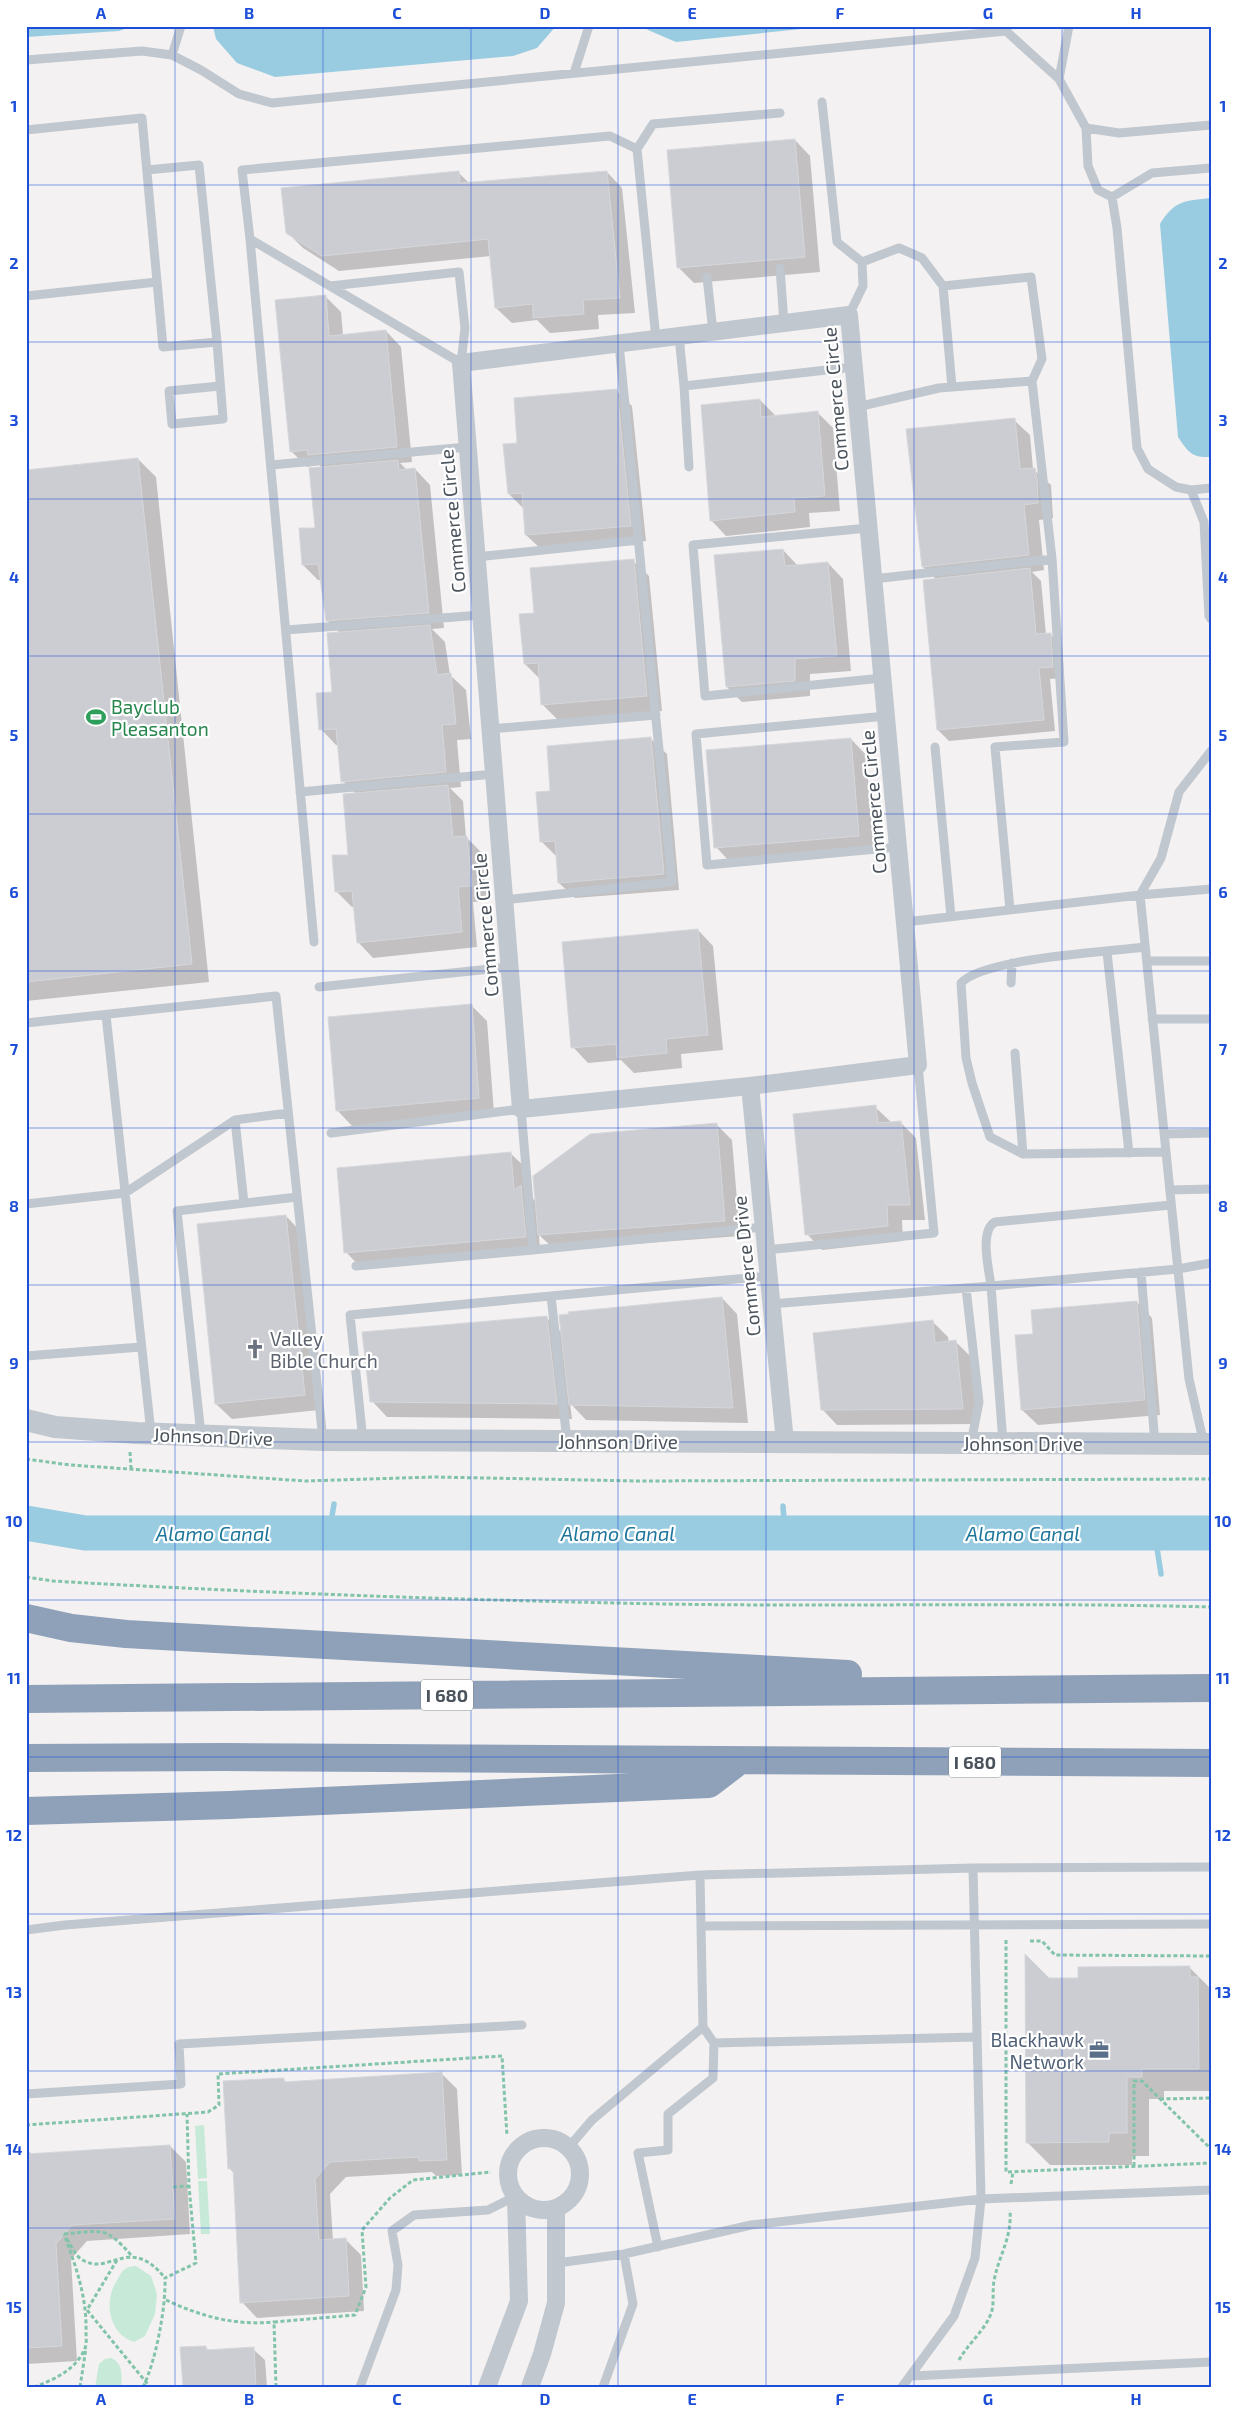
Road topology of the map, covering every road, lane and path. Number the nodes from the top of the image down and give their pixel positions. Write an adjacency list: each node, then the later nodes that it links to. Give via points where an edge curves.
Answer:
1 (181, 26): 5 (lane)
2 (589, 26): 7 (lane)
3 (1069, 26): 8 (lane)
4 (1007, 29): 7 (lane); 8 (lane)
5 (172, 55): 6 (lane, via 142,51); 7 (lane, via 239,94 272,102)
6 (26, 60)
7 (574, 73)
8 (1059, 79): 12 (lane)
9 (822, 102): 19 (lane, via 837,242)
10 (780, 113): 14 (lane, via 653,124)
11 (1211, 125): 12 (lane, via 1119,133)
12 (1086, 128): 17 (lane, via 1088,166 1098,190)
13 (26, 130): 16 (lane, via 142,118)
14 (637, 149): 18 (lane, via 610,136 242,170); 30 (lane)
15 (1211, 168): 17 (lane, via 1152,173)
16 (147, 170): 22 (lane); 31 (lane, via 198,165)
17 (1112, 198): 44 (lane, via 1137,448 1148,469 1176,487)
18 (250, 239): 23 (lane); 41 (lane)
19 (862, 262): 24 (lane, via 899,248 922,258); 26 (lane, via 863,286)
20 (780, 268): 27 (lane)
21 (707, 277): 28 (lane)
22 (158, 282): 25 (lane); 31 (lane, via 164,347)
23 (330, 286): 33 (lane); 33 (lane, via 459,272 465,328)
24 (943, 286): 35 (lane, via 1032,277 1042,358); 38 (lane)
25 (26, 296)
26 (849, 315): 27 (street, Commerce Circle); 34 (street, Commerce Circle)
27 (784, 323): 28 (street, Commerce Circle)
28 (713, 332): 29 (street, Commerce Circle)
29 (679, 336): 30 (street, Commerce Circle); 37 (lane)
30 (656, 339): 32 (street, Commerce Circle)
31 (217, 342): 36 (lane)
32 (619, 344): 33 (street, Commerce Circle); 46 (lane)
33 (461, 363): 40 (street, Commerce Circle)
34 (853, 366): 37 (lane); 39 (street, Commerce Circle)
35 (1032, 381): 38 (lane); 48 (lane)
36 (220, 386): 36 (lane, via 223,419 172,424 169,391)
37 (684, 386): 42 (lane)
38 (952, 387): 39 (lane)
39 (857, 407): 45 (street, Commerce Circle)
40 (467, 447): 41 (lane); 47 (street, Commerce Circle)
41 (271, 465): 52 (lane)
42 (689, 468)
43 (1211, 488): 44 (lane)
44 (1191, 490): 51 (lane, via 1204,522)
45 (868, 528): 49 (street, Commerce Circle); 53 (lane, via 693,546 705,696)
46 (639, 540): 47 (lane); 54 (lane)
47 (476, 557): 50 (street, Commerce Circle)
48 (1052, 559): 49 (lane); 65 (lane, via 1064,742 995,747)
49 (873, 579): 53 (street, Commerce Circle)
50 (481, 615): 52 (lane); 56 (street, Commerce Circle)
51 (1211, 619)
52 (286, 630): 60 (lane)
53 (882, 678): 55 (street, Commerce Circle)
54 (656, 715): 56 (lane); 64 (lane, via 672,882)
55 (886, 716): 61 (street, Commerce Circle); 61 (lane, via 696,734 707,865)
56 (490, 729): 59 (street, Commerce Circle)
57 (935, 747): 66 (lane)
58 (1211, 752): 63 (lane, via 1179,792 1160,858)
59 (494, 774): 60 (lane); 64 (street, Commerce Circle)
60 (300, 792): 68 (lane)
61 (898, 847): 67 (street, Commerce Circle)
62 (1211, 889): 63 (lane)
63 (1140, 895): 65 (lane); 69 (lane)
64 (504, 900): 74 (street, Commerce Circle)
65 (1010, 910): 66 (lane)
66 (951, 917): 67 (lane)
67 (905, 922): 82 (street, Commerce Circle)
68 (314, 942)
69 (1145, 948): 70 (lane); 71 (lane)
70 (1107, 952): 73 (lane); 91 (lane)
71 (1146, 961): 72 (lane); 79 (lane)
72 (1211, 961)
73 (1012, 963): 75 (lane); 92 (lane, via 967,976 961,983 966,1058 990,1137)
74 (509, 967): 76 (lane); 84 (street, Commerce Circle)
75 (1011, 983)
76 (319, 987)
77 (106, 1015): 80 (lane); 85 (lane, via 276,996); 95 (lane)
78 (1211, 1019): 79 (lane)
79 (1152, 1020): 89 (lane)
80 (26, 1023)
81 (1015, 1052): 92 (lane)
82 (918, 1065): 83 (street); 102 (lane, via 934,1233)
83 (750, 1086): 84 (street); 100 (street, Commerce Drive)
84 (521, 1109): 87 (lane); 101 (lane)
85 (288, 1113): 86 (lane); 96 (lane)
86 (235, 1120): 95 (lane); 97 (lane)
87 (331, 1133)
88 (1211, 1133): 89 (lane)
89 (1164, 1134): 90 (lane)
90 (1166, 1152): 91 (lane); 94 (lane)
91 (1129, 1153): 92 (lane)
92 (1023, 1154)
93 (1211, 1189): 94 (lane)
94 (1170, 1190): 99 (lane)
95 (124, 1193): 98 (lane); 112 (lane)
96 (297, 1198): 97 (lane); 117 (lane)
97 (244, 1203): 116 (lane, via 177,1211)
98 (26, 1204)
99 (1171, 1205): 105 (lane); 108 (lane, via 995,1222 988,1228 986,1236)
100 (764, 1227): 101 (lane); 102 (street, Commerce Drive)
101 (533, 1250): 104 (lane)
102 (766, 1250): 107 (street, Commerce Drive)
103 (1211, 1264): 105 (lane)
104 (356, 1266)
105 (1178, 1269): 106 (lane); 124 (lane, via 1188,1379)
106 (1142, 1272): 108 (lane); 123 (lane)
107 (769, 1276): 110 (lane); 111 (street, Commerce Drive)
108 (991, 1286): 109 (lane); 122 (lane)
109 (966, 1288): 111 (lane); 121 (lane, via 979,1402)
110 (551, 1296): 118 (lane, via 350,1315); 119 (lane)
111 (771, 1304): 120 (street, Commerce Drive)
112 (141, 1347): 113 (lane); 115 (lane)
113 (26, 1356)
114 (26, 1420): 115 (street, Johnson Drive, via 55,1427)
115 (151, 1433): 116 (street, Johnson Drive)
116 (201, 1435): 117 (street, Johnson Drive)
117 (324, 1440): 118 (street, Johnson Drive)
118 (362, 1441): 119 (street, Johnson Drive)
119 (567, 1441): 120 (street, Johnson Drive)
120 (785, 1442): 121 (street, Johnson Drive)
121 (971, 1443): 122 (street, Johnson Drive)
122 (1003, 1443): 123 (street, Johnson Drive)
123 (1155, 1444): 124 (street, Johnson Drive)
124 (1208, 1444)
125 (26, 1459): 126 (path, via 70,1465 305,1481 434,1477 639,1481)
126 (1211, 1480)
127 (26, 1577): 128 (path, via 290,1594 665,1604)
128 (1211, 1607)
129 (26, 1618): 131 (highway, via 71,1628 126,1634 848,1674)
130 (1211, 1688): 131 (highway, I 680)
131 (868, 1691): 132 (highway, I 680)
132 (26, 1698)
133 (26, 1758): 134 (highway, I 680)
134 (739, 1761): 135 (highway, I 680); 136 (highway, via 709,1784)
135 (1211, 1763)
136 (230, 1805): 137 (highway); 138 (highway)
137 (26, 1811)
138 (26, 1827)
139 (1211, 1867): 140 (lane)
140 (973, 1868): 141 (lane); 144 (lane)
141 (700, 1875): 143 (lane); 145 (lane)
142 (1211, 1924): 144 (lane)
143 (701, 1926): 144 (lane); 150 (lane)
144 (974, 1926): 151 (lane)
145 (26, 1930)
146 (1014, 1940): 164 (path, via 1005,1940 1006,2172)
147 (1023, 1940): 148 (path, via 1042,1941 1055,1955)
148 (1211, 1956)
149 (522, 2025): 153 (lane, via 179,2044 181,2084)
150 (703, 2027): 152 (lane); 159 (lane, via 592,2120)
151 (977, 2037): 152 (lane); 170 (lane)
152 (714, 2043): 173 (lane, via 712,2078 668,2114 668,2150 638,2153)
153 (26, 2094)
154 (1211, 2098): 155 (path)
155 (1160, 2099): 160 (path); 162 (path, via 1142,2081 1134,2081)
156 (187, 2114): 157 (path); 158 (path, via 208,2112 219,2105 218,2074 502,2056); 165 (path)
157 (26, 2126)
158 (507, 2136)
159 (568, 2148): 168 (street, via 550,2138 536,2139 523,2145 513,2156 508,2170 509,2185); 171 (street, via 579,2163 580,2177 577,2190 568,2202)
160 (1211, 2149)
161 (1211, 2162): 162 (path)
162 (1134, 2166): 164 (path)
163 (491, 2172): 181 (path, via 413,2180 390,2198 362,2230 366,2286 355,2315)
164 (1013, 2172): 169 (path)
165 (189, 2186): 166 (path); 178 (path, via 196,2263)
166 (173, 2187)
167 (1211, 2190): 169 (lane)
168 (516, 2197): 171 (street, via 528,2207 542,2211); 192 (lane, via 488,2210 414,2215 392,2231 398,2265 396,2290); 193 (street, via 519,2301)
169 (1009, 2198): 170 (lane); 184 (path, via 1011,2228 994,2282 991,2314)
170 (980, 2199): 173 (lane, via 751,2225); 185 (lane, via 976,2258 954,2316)
171 (556, 2209): 177 (street)
172 (64, 2234): 175 (path, via 97,2230 115,2237); 176 (path, via 80,2258 96,2263); 180 (path, via 82,2284)
173 (658, 2246): 174 (lane)
174 (624, 2254): 177 (lane); 195 (lane, via 633,2304)
175 (132, 2255): 176 (path); 178 (path, via 154,2264)
176 (117, 2260): 180 (path)
177 (557, 2263): 194 (street, via 556,2303)
178 (165, 2278): 179 (path)
179 (166, 2300): 181 (path, via 194,2313 221,2320 256,2324); 186 (path)
180 (87, 2310): 182 (path); 186 (path)
181 (274, 2322): 191 (path)
182 (86, 2347): 187 (path, via 56,2380); 188 (path)
183 (1211, 2362): 184 (lane)
184 (947, 2374): 185 (lane)
185 (911, 2376): 196 (lane)
186 (146, 2382): 189 (path); 190 (path)
187 (34, 2387)
188 (80, 2387)
189 (143, 2387)
190 (150, 2387)
191 (276, 2387)
192 (360, 2387)
193 (487, 2387)
194 (530, 2387)
195 (603, 2387)
196 (902, 2387)

